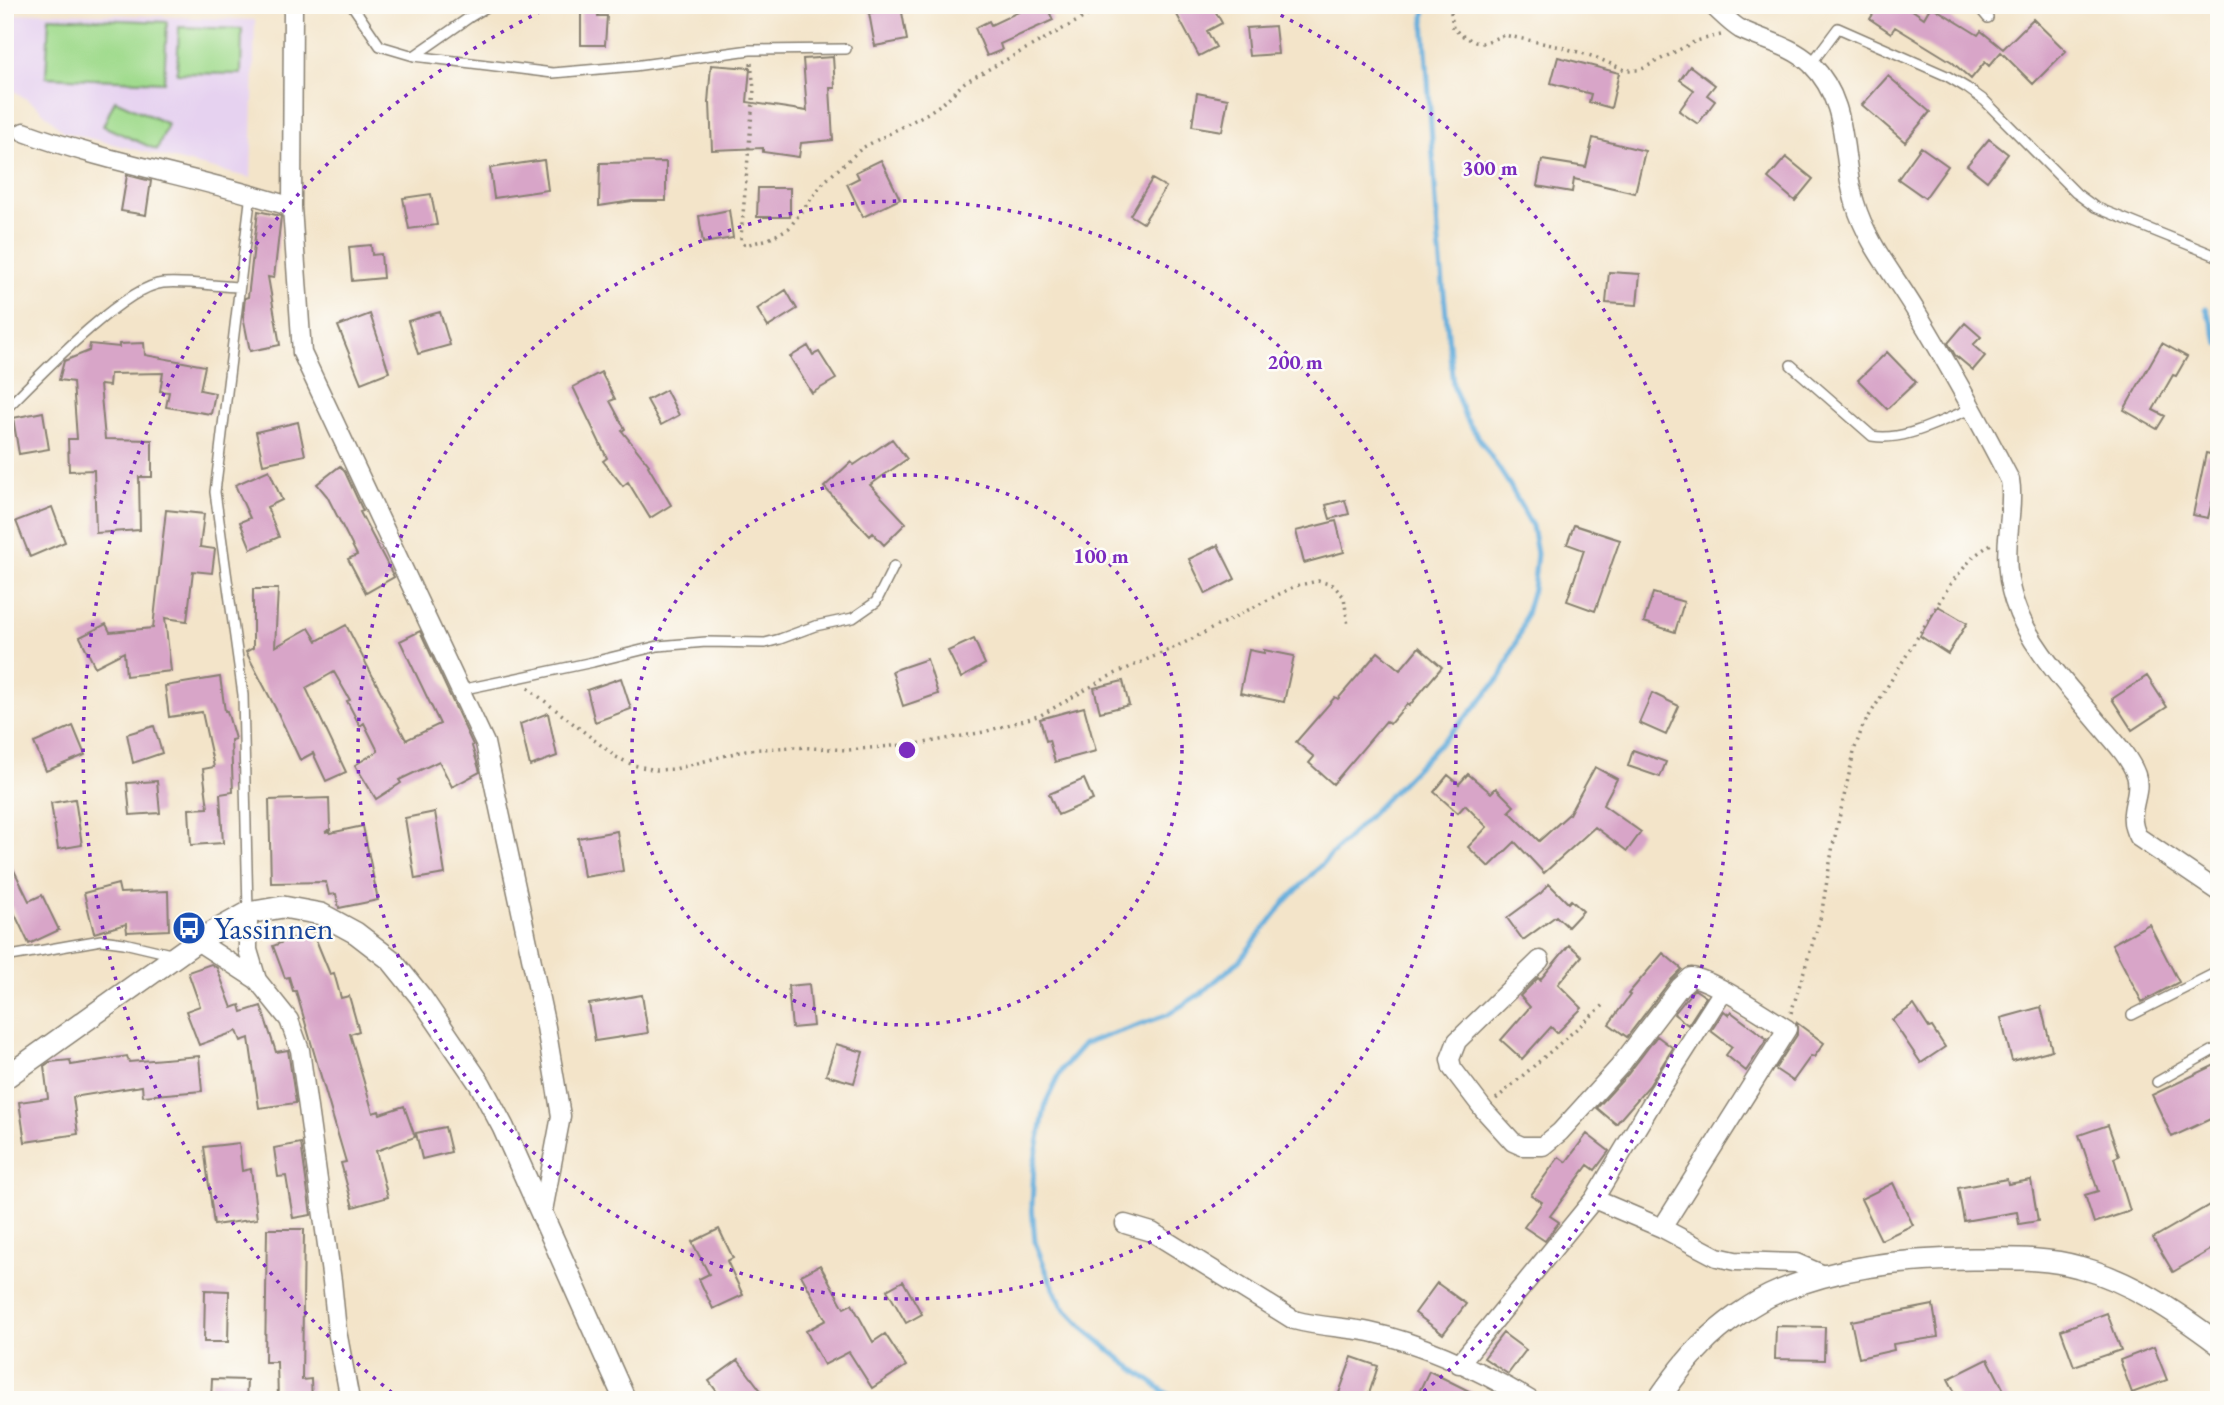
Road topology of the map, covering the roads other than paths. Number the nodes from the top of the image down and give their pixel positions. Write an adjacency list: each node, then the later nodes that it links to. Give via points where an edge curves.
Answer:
1 (293, 5): 12 (street)
2 (352, 5): 8 (lane, via 380,47)
3 (490, 5): 8 (lane)
4 (1712, 5): 9 (street, via 1732,24 1785,46)
5 (1977, 5): 6 (lane)
6 (1988, 18)
7 (846, 49): 8 (lane, via 750,50 553,73)
8 (414, 56)
9 (1811, 64): 13 (lane, via 1838,29 1947,76 1985,101 2095,207); 16 (street, via 1839,111 1854,202 1864,229)
10 (24, 132): 11 (street)
11 (251, 193): 12 (street); 14 (lane)
12 (292, 206): 19 (street, via 302,353)
13 (2219, 257)
14 (239, 287): 17 (lane, via 162,283 139,293 103,317); 21 (lane, via 215,492 243,695)
15 (1791, 365): 16 (lane, via 1872,436 1903,435)
16 (1971, 409): 20 (street, via 2010,480 2010,584 2031,637 2137,776 2132,824 2138,837)
17 (5, 410)
18 (894, 566): 19 (lane, via 876,602 853,618 765,643 658,646)
19 (460, 690): 34 (street, via 485,743 561,1116)
20 (2219, 891)
21 (248, 913): 22 (street); 27 (street, via 248,950); 34 (street, via 284,907 321,914 391,960 480,1084)
22 (197, 941): 23 (street); 27 (street)
23 (177, 955): 24 (lane, via 101,940); 31 (street)
24 (5, 957)
25 (1540, 960): 28 (street, via 1457,1041 1450,1059 1484,1110 1522,1146 1547,1144 1560,1132 1619,1067 1687,980 1697,978)
26 (2219, 971): 29 (lane)
27 (257, 980): 40 (street, via 289,1020 300,1051)
28 (1723, 991): 33 (street); 36 (street, via 1787,1029)
29 (2132, 1015)
30 (2219, 1047): 32 (lane)
31 (5, 1078)
32 (2157, 1082)
33 (1594, 1199): 36 (street); 39 (street)
34 (542, 1216): 41 (street)
35 (1125, 1224): 39 (street, via 1152,1232 1294,1320 1396,1339)
36 (1662, 1228): 37 (street, via 1717,1257 1796,1264)
37 (1826, 1276): 38 (street, via 1936,1259 2015,1259 2078,1266 2160,1302); 43 (street, via 1778,1291 1735,1317 1702,1345)
38 (2219, 1343)
39 (1459, 1364): 42 (street)
40 (350, 1400)
41 (625, 1400)
42 (1530, 1400)
43 (1658, 1400)

